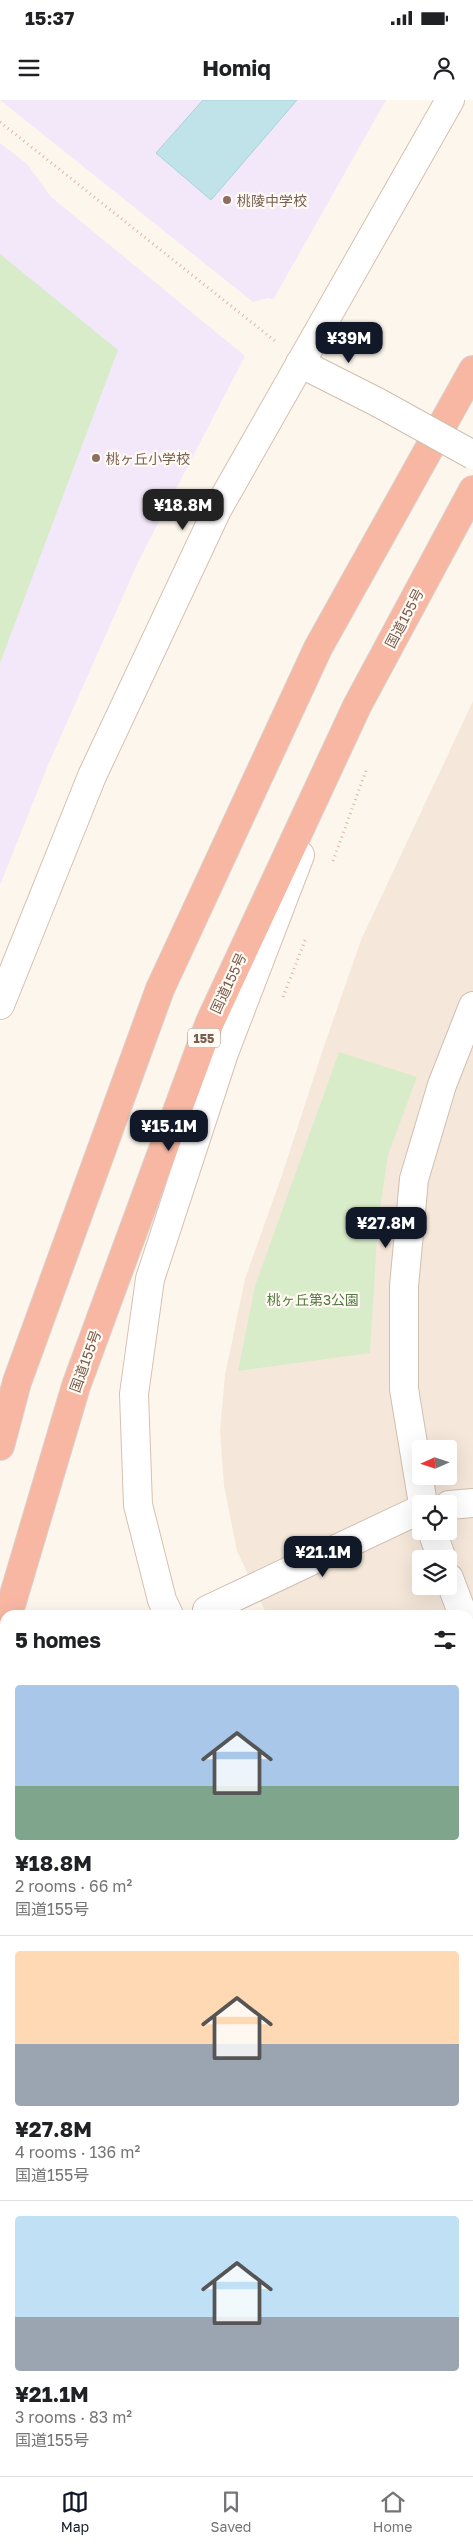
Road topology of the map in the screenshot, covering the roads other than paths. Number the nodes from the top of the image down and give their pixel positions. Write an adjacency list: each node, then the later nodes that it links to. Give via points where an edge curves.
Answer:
1 (450, 100): 2 (street)
2 (300, 363): 4 (street, bridge); 7 (street, via 217,510 96,767)
3 (473, 370): 9 (highway, via 318,648 160,989 17,1382)
4 (473, 455)
5 (473, 490): 6 (highway, 国道155号 / 155)
6 (357, 706): 15 (highway, 国道155号 / 155, via 210,1022 76,1386); 16 (street, via 224,1053 150,1279 134,1394 138,1505)
7 (0, 1005)
8 (473, 1006): 10 (street, via 442,1085 413,1189 404,1286 404,1389)
9 (0, 1446)
10 (422, 1495)
11 (473, 1503): 12 (street)
12 (457, 1504)
13 (412, 1513): 17 (street)
14 (455, 1595): 18 (street)
15 (9, 1610)
16 (167, 1610)
17 (207, 1610)
18 (461, 1610)

